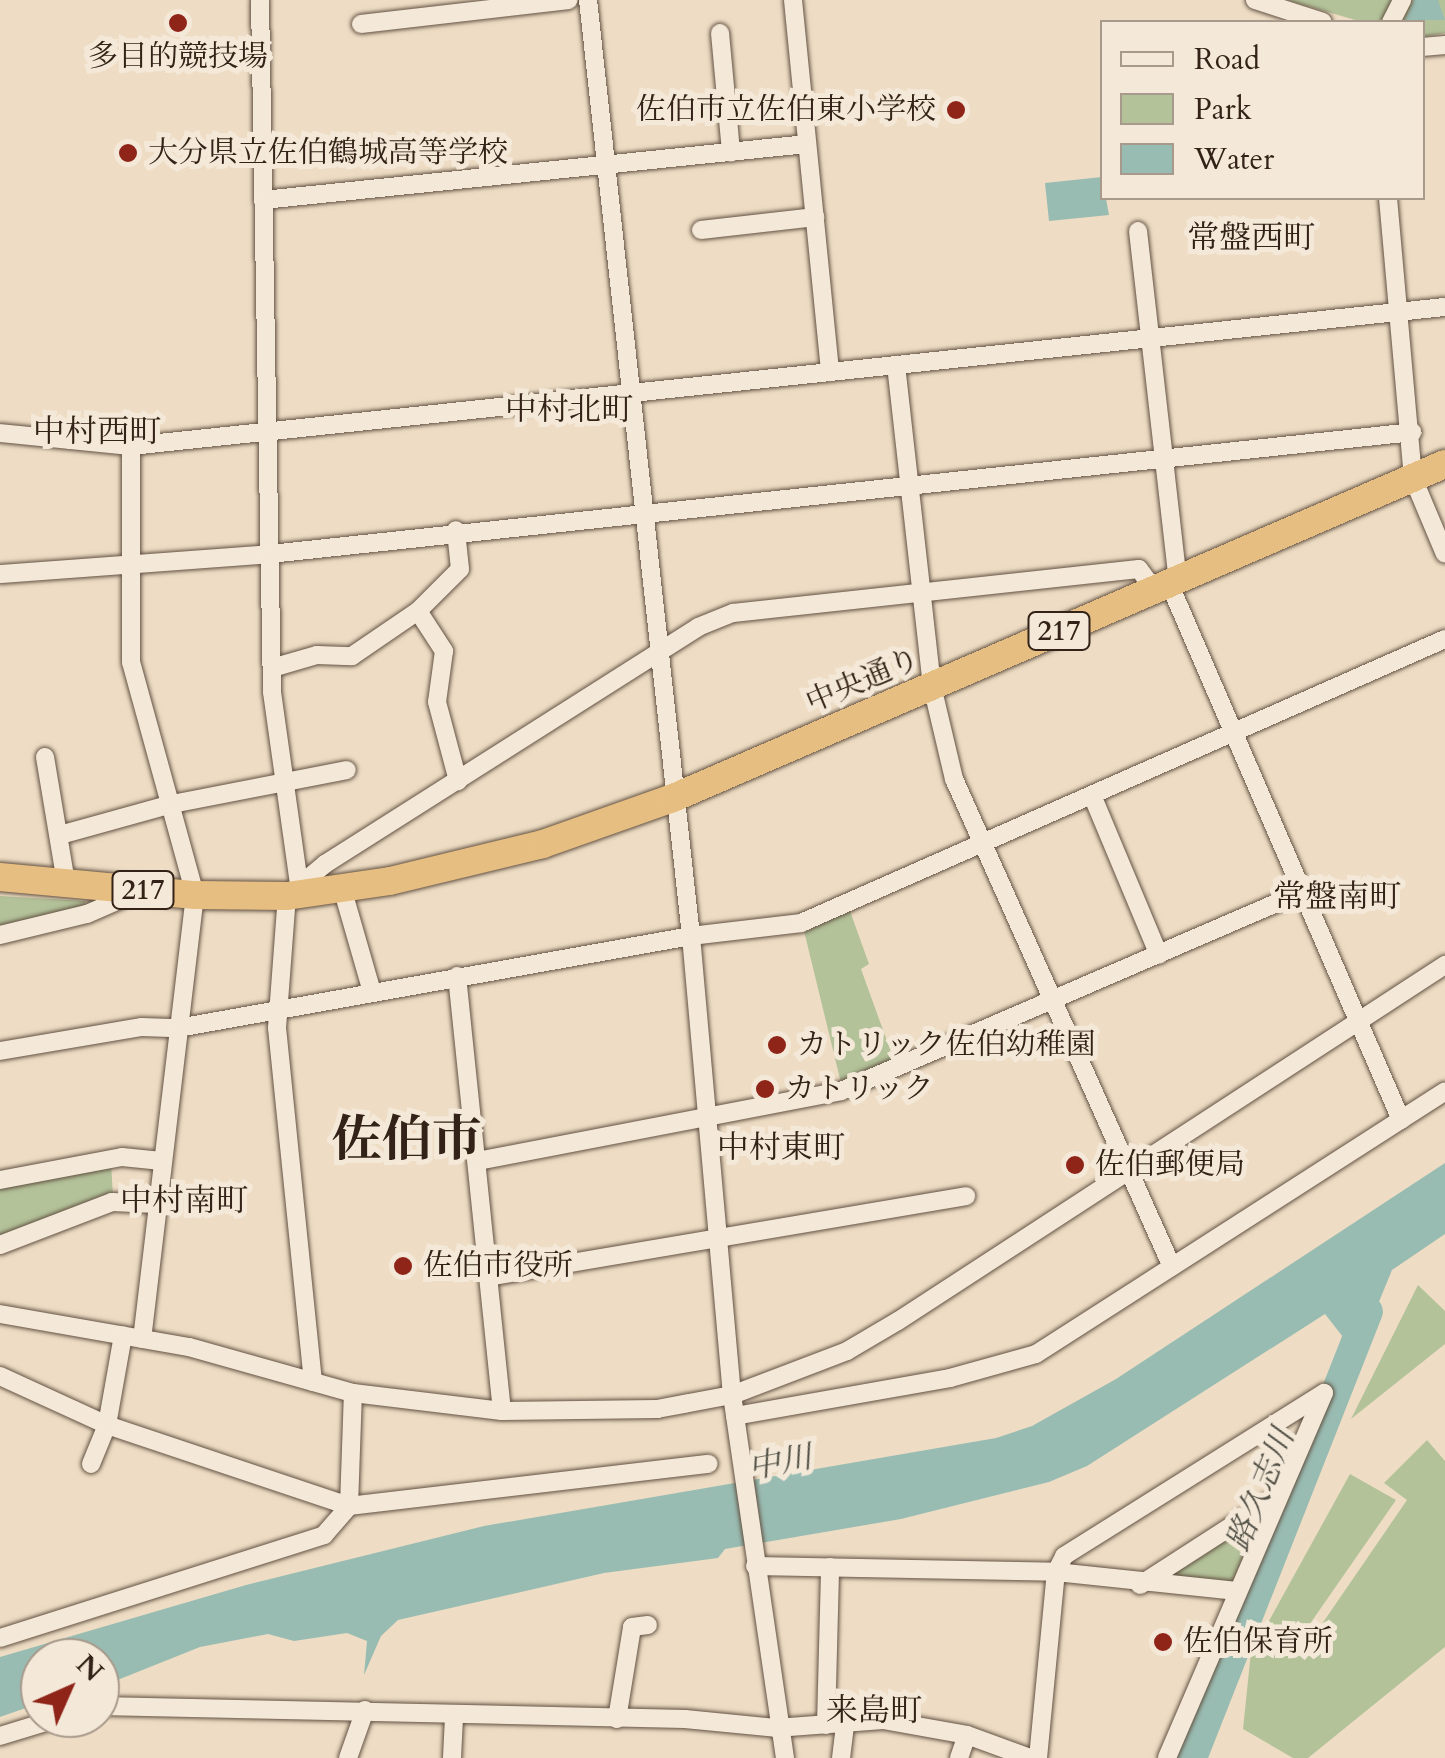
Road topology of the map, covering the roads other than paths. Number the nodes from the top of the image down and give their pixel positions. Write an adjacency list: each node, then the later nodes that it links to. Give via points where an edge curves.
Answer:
1 (260, 0): 12 (street)
2 (569, 0): 7 (street)
3 (588, 0): 11 (street)
4 (793, 0): 9 (street)
5 (1256, 0): 6 (street)
6 (1318, 20)
7 (361, 24)
8 (720, 33): 10 (street)
9 (807, 144): 10 (street); 14 (street)
10 (731, 152): 11 (street)
11 (606, 165): 12 (street); 22 (street)
12 (264, 200): 23 (street)
13 (1388, 200): 18 (street)
14 (815, 217): 15 (street); 21 (street)
15 (701, 230)
16 (1138, 230): 19 (street)
17 (1445, 307): 18 (street)
18 (1400, 312): 19 (street); 24 (street)
19 (1151, 338): 20 (street); 27 (street)
20 (896, 365): 21 (street); 30 (street)
21 (830, 372): 22 (street)
22 (630, 393): 23 (street); 31 (street)
23 (269, 431): 26 (street); 33 (street)
24 (1413, 432): 27 (street); 29 (street)
25 (0, 434): 26 (street)
26 (131, 446): 35 (street)
27 (1164, 458): 30 (street); 37 (street)
28 (1445, 464): 29 (highway, 中央通り / 217)
29 (1413, 478): 34 (street); 37 (highway, 中央通り / 217)
30 (911, 486): 31 (street); 38 (street)
31 (643, 514): 32 (street); 41 (street)
32 (456, 530): 33 (street); 39 (street, via 460,569)
33 (270, 554): 35 (street); 42 (street)
34 (1445, 554)
35 (132, 566): 36 (street); 51 (street, via 131,662)
36 (0, 574)
37 (1167, 584): 38 (street, via 1138,570); 43 (highway, 中央通り / 217); 44 (street)
38 (921, 593): 41 (street, via 732,613); 43 (street)
39 (418, 611): 42 (street, via 352,656 317,655); 48 (street, via 444,651 436,702)
40 (1445, 640): 44 (street)
41 (658, 656): 48 (street); 50 (street)
42 (272, 668): 47 (street)
43 (932, 686): 50 (highway, 中央通り / 217); 53 (street, via 954,779)
44 (1234, 732): 49 (street); 59 (street)
45 (44, 757): 52 (street)
46 (347, 770): 47 (street)
47 (285, 779): 51 (street); 58 (street)
48 (458, 781): 58 (street)
49 (1092, 795): 53 (street); 63 (street)
50 (673, 798): 56 (highway, 中央通り / 217, via 543,844); 62 (street)
51 (172, 804): 52 (street); 60 (street)
52 (60, 835): 55 (street)
53 (984, 842): 62 (street, via 801,923); 67 (street)
54 (0, 878): 55 (highway, 217)
55 (66, 883): 57 (highway, 217)
56 (342, 888): 58 (highway, 中央通り / 217); 66 (street)
57 (142, 890): 60 (highway, 217); 61 (street, via 87,914)
58 (293, 891): 60 (highway, 217); 68 (street)
59 (1302, 892): 63 (street); 69 (street)
60 (196, 895): 70 (street)
61 (0, 935)
62 (691, 936): 65 (street); 74 (street)
63 (1159, 955): 67 (street)
64 (1445, 965): 69 (street)
65 (457, 976): 66 (street); 76 (street)
66 (372, 992): 68 (street)
67 (1056, 1001): 74 (street, via 842,1091); 77 (street)
68 (282, 1009): 70 (street); 88 (street, via 277,1028)
69 (1360, 1021): 73 (street); 77 (street)
70 (178, 1028): 71 (street, via 142,1027); 75 (street)
71 (0, 1051)
72 (1445, 1092): 73 (street)
73 (1401, 1120): 83 (street)
74 (707, 1121): 76 (street); 81 (street)
75 (162, 1161): 78 (street, via 122,1157); 80 (street)
76 (478, 1161): 84 (street)
77 (1129, 1173): 83 (street); 90 (street, via 847,1351)
78 (0, 1180)
79 (966, 1196): 81 (street)
80 (157, 1204): 82 (street, via 112,1202); 86 (street)
81 (718, 1236): 84 (street); 90 (street)
82 (0, 1246)
83 (1172, 1267): 92 (street, via 1036,1354 950,1378)
84 (488, 1277): 91 (street)
85 (0, 1314): 86 (street)
86 (132, 1337): 88 (street); 93 (street)
87 (0, 1376): 93 (street)
88 (313, 1382): 89 (street)
89 (353, 1393): 91 (street); 97 (street)
90 (732, 1395): 91 (street, via 637,1410); 92 (street)
91 (502, 1411)
92 (735, 1416): 98 (street)
93 (107, 1424): 94 (street); 97 (street)
94 (91, 1464)
95 (709, 1464): 97 (street)
96 (1276, 1498): 100 (street, via 1324,1393 1064,1556); 101 (street); 102 (street)
97 (349, 1506): 104 (street, via 324,1535 291,1550)
98 (755, 1561): 99 (street); 110 (street)
99 (830, 1568): 100 (street); 109 (street)
100 (1056, 1572): 101 (street); 118 (street)
101 (1140, 1584): 102 (street)
102 (1238, 1591): 119 (street)
103 (648, 1625): 108 (street, via 632,1627)
104 (0, 1638)
105 (120, 1706): 106 (street)
106 (366, 1710): 107 (street); 112 (street)
107 (454, 1717): 108 (street); 113 (street)
108 (617, 1719): 110 (street)
109 (836, 1724): 110 (street); 111 (street, via 883,1720); 115 (street)
110 (776, 1728): 114 (street)
111 (967, 1736): 116 (street); 117 (street)
112 (348, 1758)
113 (452, 1758)
114 (784, 1758)
115 (840, 1758)
116 (959, 1758)
117 (1030, 1758)
118 (1038, 1758)
119 (1167, 1758)

